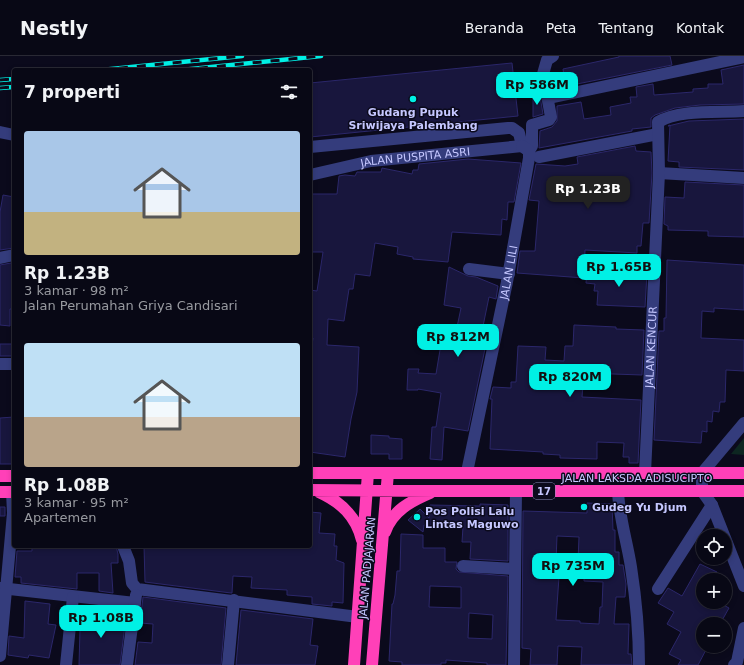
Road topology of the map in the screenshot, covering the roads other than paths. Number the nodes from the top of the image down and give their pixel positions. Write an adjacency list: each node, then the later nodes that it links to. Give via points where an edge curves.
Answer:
1 (553, 56): 3 (street, via 547,60 543,74)
2 (744, 57): 3 (street)
3 (549, 98): 9 (street, JALAN LILI, via 551,117 532,125)
4 (744, 111): 6 (street, via 666,117 658,122)
5 (0, 132): 7 (street)
6 (658, 134): 9 (street, JALAN PUSPITA ASRI); 10 (street, JALAN KENCUR)
7 (12, 135)
8 (312, 147): 9 (street, via 512,128 520,133)
9 (530, 151): 11 (street, JALAN PUSPITA ASRI, via 371,161); 16 (street, JALAN LILI)
10 (659, 173): 12 (street); 24 (street, JALAN KENCUR)
11 (312, 175)
12 (744, 178)
13 (12, 255): 14 (street)
14 (0, 258)
15 (469, 269): 16 (street)
16 (509, 274): 20 (street, JALAN LILI)
17 (0, 364): 18 (street)
18 (12, 364)
19 (744, 423): 25 (street)
20 (467, 472): 23 (highway, JALAN LAKSDA ADISUCIPTO / 17); 24 (highway, JALAN LAKSDA ADISUCIPTO / 17)
21 (312, 473): 22 (highway, 17)
22 (368, 473): 23 (highway, 17); 31 (highway, JALAN PADJAJARAN)
23 (388, 473): 32 (highway, JALAN PADJAJARAN)
24 (645, 473): 25 (highway, JALAN LAKSDA ADISUCIPTO / 17)
25 (702, 473): 26 (highway, JALAN LAKSDA ADISUCIPTO / 17); 36 (street)
26 (744, 473)
27 (0, 476): 28 (highway)
28 (12, 476)
29 (312, 490): 31 (highway, 17)
30 (312, 491): 43 (highway, via 330,497 348,511 356,523)
31 (368, 491): 32 (highway, 17); 43 (highway, JALAN PADJAJARAN)
32 (386, 491): 33 (highway, JALAN LAKSDA ADISUCIPTO / 17); 42 (highway, JALAN PADJAJARAN)
33 (435, 491): 34 (highway, JALAN LAKSDA ADISUCIPTO / 17); 42 (highway, via 400,509 387,527)
34 (516, 491): 35 (highway, JALAN LAKSDA ADISUCIPTO / 17); 46 (street)
35 (618, 491): 36 (highway, JALAN LAKSDA ADISUCIPTO / 17); 64 (street, via 638,622)
36 (702, 491): 37 (highway, JALAN LAKSDA ADISUCIPTO / 17); 39 (street)
37 (744, 491)
38 (9, 492): 40 (street)
39 (712, 505): 47 (street); 50 (street)
40 (12, 508)
41 (12, 521): 48 (street)
42 (382, 540): 62 (highway, JALAN PADJAJARAN)
43 (363, 545): 54 (highway, JALAN PADJAJARAN)
44 (124, 548): 49 (street, via 132,584)
45 (463, 566): 46 (street)
46 (515, 568): 63 (street)
47 (744, 586)
48 (3, 589): 51 (street); 56 (street)
49 (137, 589): 52 (street); 53 (street)
50 (658, 589)
51 (73, 597): 53 (street); 58 (street)
52 (234, 600): 54 (street); 60 (street)
53 (135, 603): 59 (street)
54 (358, 616): 61 (highway, JALAN PADJAJARAN)
55 (744, 628): 57 (street)
56 (0, 656)
57 (737, 664)
58 (66, 665)
59 (127, 665)
60 (228, 665)
61 (354, 665)
62 (372, 665)
63 (514, 665)
64 (639, 665)

